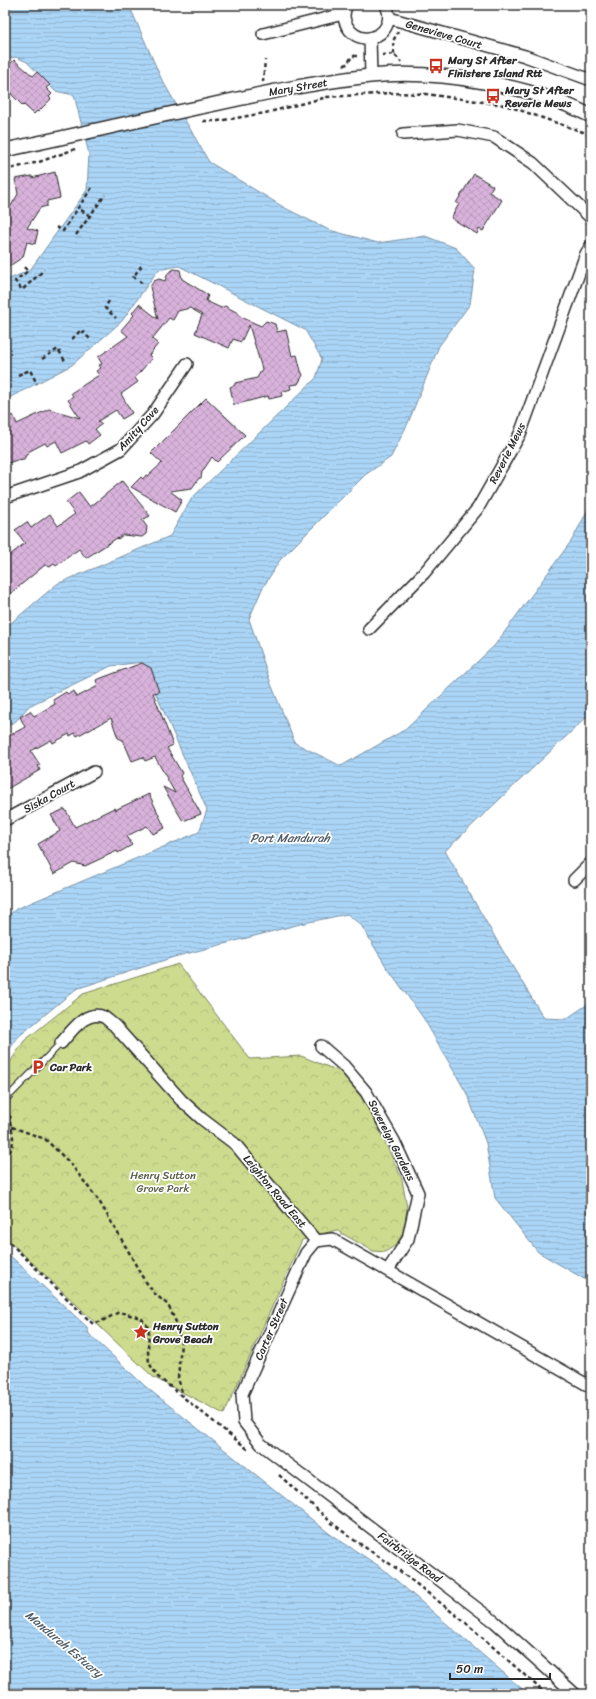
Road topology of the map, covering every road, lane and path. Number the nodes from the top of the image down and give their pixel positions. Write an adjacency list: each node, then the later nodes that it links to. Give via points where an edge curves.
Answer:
1 (386, 5): 3 (street)
2 (345, 10): 4 (street); 5 (street, via 344,22 350,31 362,38)
3 (389, 18): 5 (street, via 382,32); 8 (street, Genevieve Court, via 525,56)
4 (263, 34)
5 (370, 38): 7 (street)
6 (265, 60): 9 (path)
7 (371, 76): 10 (street, Mary Street, via 445,77 474,81 538,96); 15 (street, Mary Street, via 320,83)
8 (591, 80)
9 (263, 82)
10 (591, 116)
11 (199, 122): 13 (path, via 265,113 327,97 402,93 505,105)
12 (403, 134): 21 (street, via 458,130 494,137 534,163)
13 (591, 137)
14 (80, 147): 16 (path, via 39,162)
15 (5, 150)
16 (5, 170)
17 (93, 186): 19 (path)
18 (105, 195): 20 (path)
19 (78, 208): 20 (path); 22 (path, via 63,231)
20 (90, 216): 23 (path)
21 (591, 218)
22 (56, 227)
23 (76, 235)
24 (591, 246): 39 (street, Reverie Mews, via 520,434 478,508 424,573)
25 (142, 265): 28 (path, via 133,277)
26 (24, 267): 27 (path, via 28,271 15,282 22,290)
27 (44, 270)
28 (142, 283)
29 (109, 301): 30 (path, via 105,308)
30 (116, 318)
31 (72, 339): 32 (path, via 81,330)
32 (91, 340)
33 (42, 359): 34 (path, via 58,349)
34 (65, 361)
35 (186, 364): 38 (street, Amity Cove, via 153,414 121,449 79,472)
36 (18, 375): 37 (path, via 30,370)
37 (37, 384)
38 (5, 498)
39 (370, 629)
40 (94, 772): 41 (street, Siska Court)
41 (5, 820)
42 (591, 863): 43 (street)
43 (574, 880)
44 (61, 1043): 46 (lane, Leighton Road East); 50 (street, Leighton Road East, via 87,1018 97,1015 104,1017 181,1100 235,1144)
45 (321, 1046): 51 (street, Sovereign Gardens, via 344,1066 366,1092 394,1140 418,1193 408,1239)
46 (5, 1100)
47 (11, 1116): 48 (path, via 9,1119)
48 (12, 1128): 49 (path, via 12,1148); 53 (path, via 45,1138 70,1163 99,1201 140,1275 154,1293 168,1305 176,1322 180,1343 178,1378)
49 (5, 1158)
50 (316, 1241): 51 (street, via 332,1239); 54 (street, Carter Street, via 306,1253 242,1394)
51 (388, 1270): 52 (street)
52 (591, 1387)
53 (183, 1397)
54 (244, 1422): 55 (street, Fairbridge Road, via 261,1444 495,1622)
55 (575, 1694)

